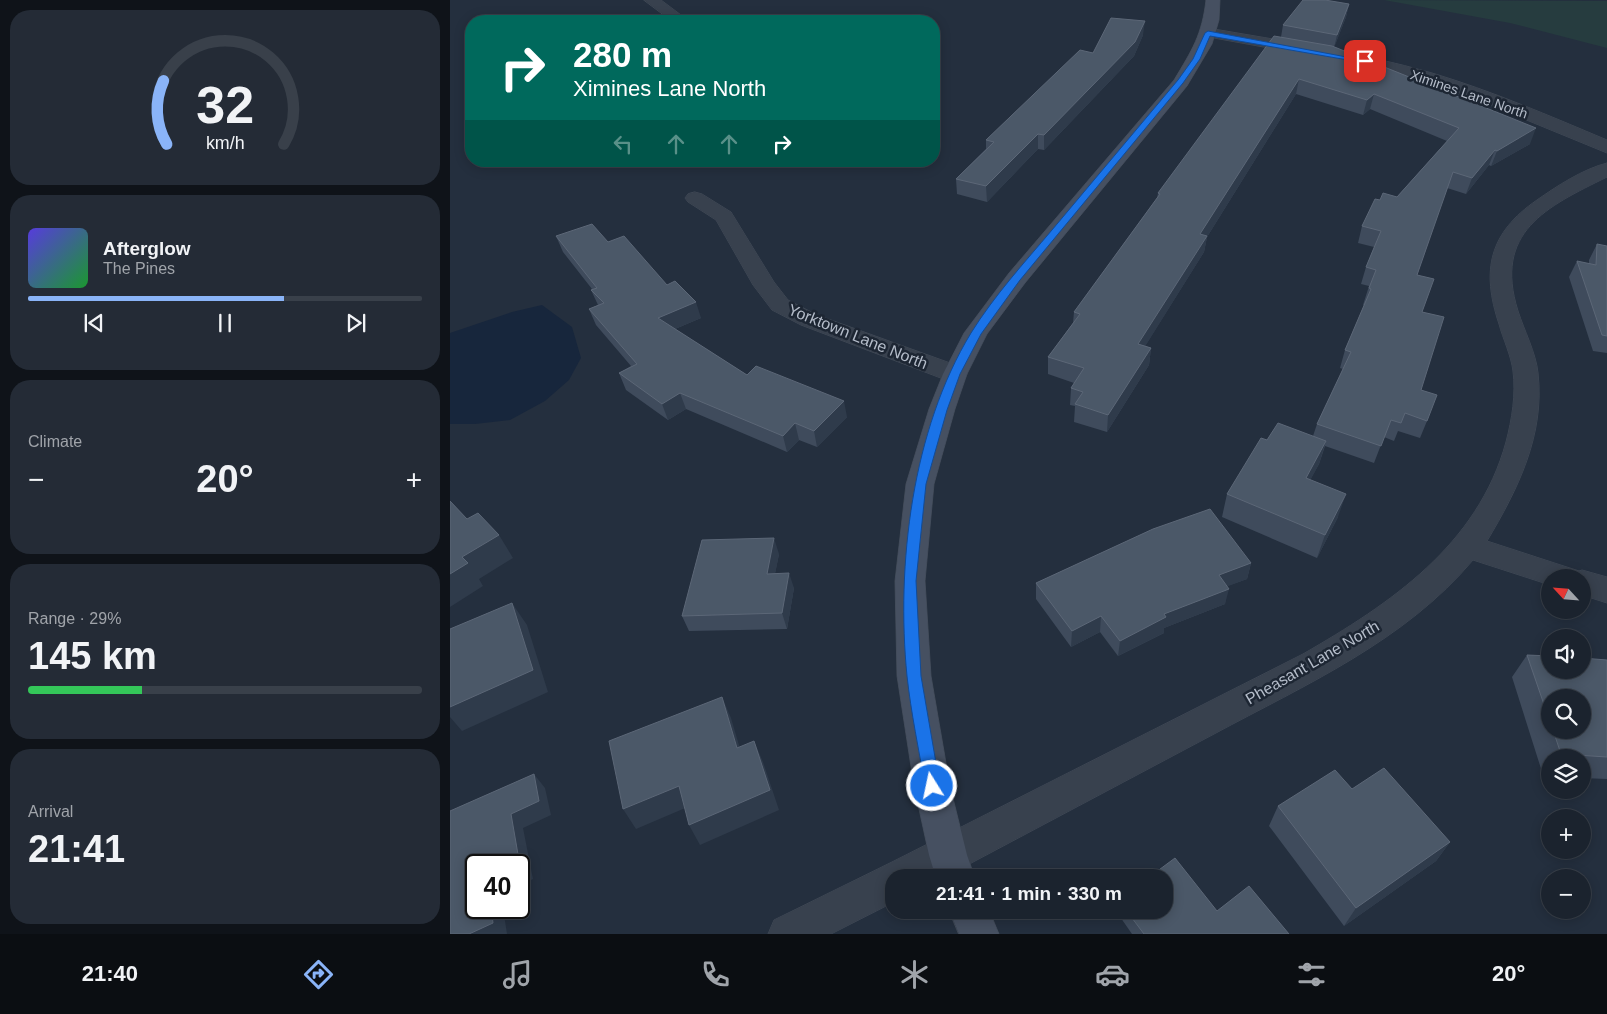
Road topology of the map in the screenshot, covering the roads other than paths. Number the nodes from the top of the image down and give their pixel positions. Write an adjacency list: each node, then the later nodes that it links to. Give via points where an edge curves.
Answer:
1 (651, 0): 3 (street)
2 (1213, 0): 4 (street)
3 (671, 15)
4 (1208, 33): 5 (street, Ximines Lane North, via 1335,55 1425,77 1498,102); 8 (street, via 1181,82 1011,286 976,333)
5 (1607, 147)
6 (1607, 168): 9 (street, Pheasant Lane North, via 1554,197 1525,219 1505,246 1499,272 1502,299 1526,371 1525,424 1503,488)
7 (695, 198): 8 (street, Yorktown Lane North, via 724,216 764,285 780,305 809,320)
8 (955, 374): 13 (street, via 920,484 910,581 914,676 932,786)
9 (1467, 546): 10 (street); 13 (street, Pheasant Lane North, via 1439,576 1359,638)
10 (1541, 570)
11 (1591, 585): 12 (street)
12 (1607, 590)
13 (952, 866): 14 (street, Pheasant Lane North)
14 (940, 869)
15 (885, 886): 17 (street)
16 (972, 919): 18 (street)
17 (788, 934)
18 (978, 934)

